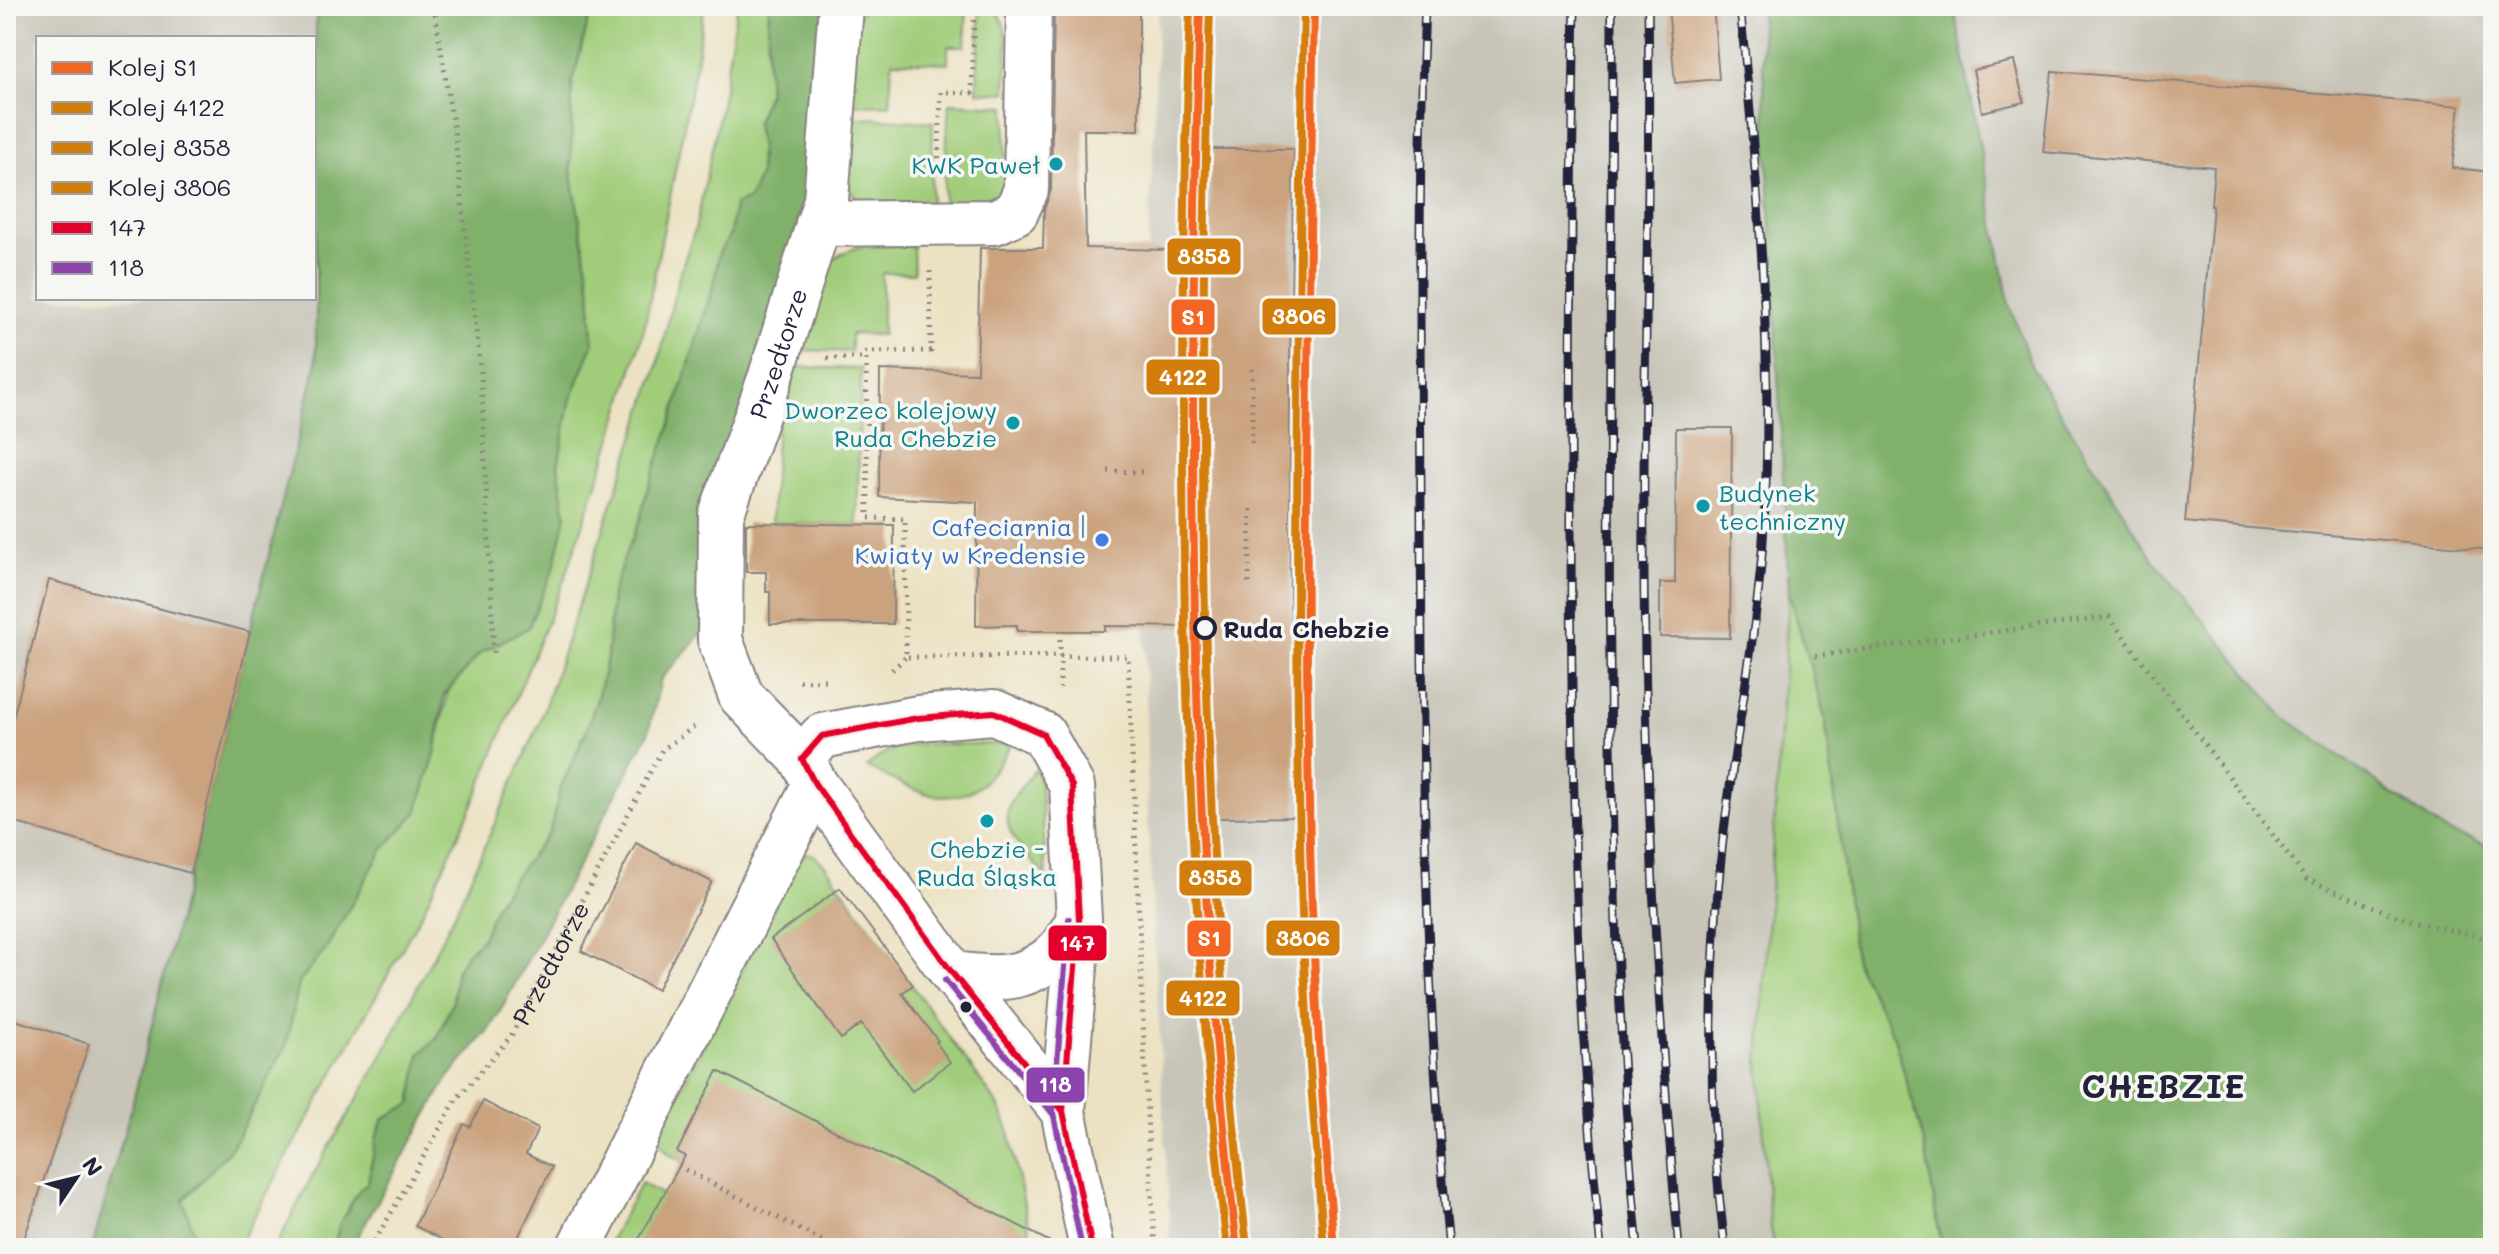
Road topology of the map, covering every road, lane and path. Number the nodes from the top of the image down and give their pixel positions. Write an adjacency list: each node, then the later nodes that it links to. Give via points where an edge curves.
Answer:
1 (434, 6): 16 (path, via 455,137 481,374)
2 (841, 6): 6 (street, Przedtorze, via 826,200)
3 (974, 6): 5 (path, via 972,93 941,92)
4 (1029, 6): 5 (street, via 1026,190 1016,212 995,222)
5 (935, 223): 6 (street); 17 (path, via 931,351 866,352 868,518 905,519)
6 (818, 224): 20 (street, Przedtorze, via 721,515 720,640)
7 (1252, 365): 8 (path)
8 (1252, 443)
9 (1108, 471): 10 (path)
10 (1146, 472)
11 (1251, 505): 12 (path)
12 (1249, 583)
13 (1060, 631): 14 (path)
14 (1059, 656): 17 (path); 21 (path); 32 (path, via 1128,656)
15 (1815, 656): 24 (path, via 2109,617 2306,879 2404,919)
16 (494, 657)
17 (906, 657): 18 (path)
18 (890, 672)
19 (838, 680): 20 (path, via 763,682)
20 (741, 696): 22 (street, Przedtorze); 28 (path, Przedtorze, via 662,750 511,1036 456,1100)
21 (1060, 697)
22 (809, 772): 23 (street, via 822,736 918,718 994,712 1043,734 1072,786); 25 (street, Przedtorze); 29 (street)
23 (1079, 920): 25 (street, via 1060,950 1019,976); 26 (street)
24 (2493, 940)
25 (953, 974): 26 (street, Przedtorze)
26 (1063, 1111): 31 (street)
27 (674, 1163): 30 (path)
28 (371, 1248)
29 (579, 1248)
30 (836, 1248)
31 (1092, 1248)
32 (1155, 1248)

